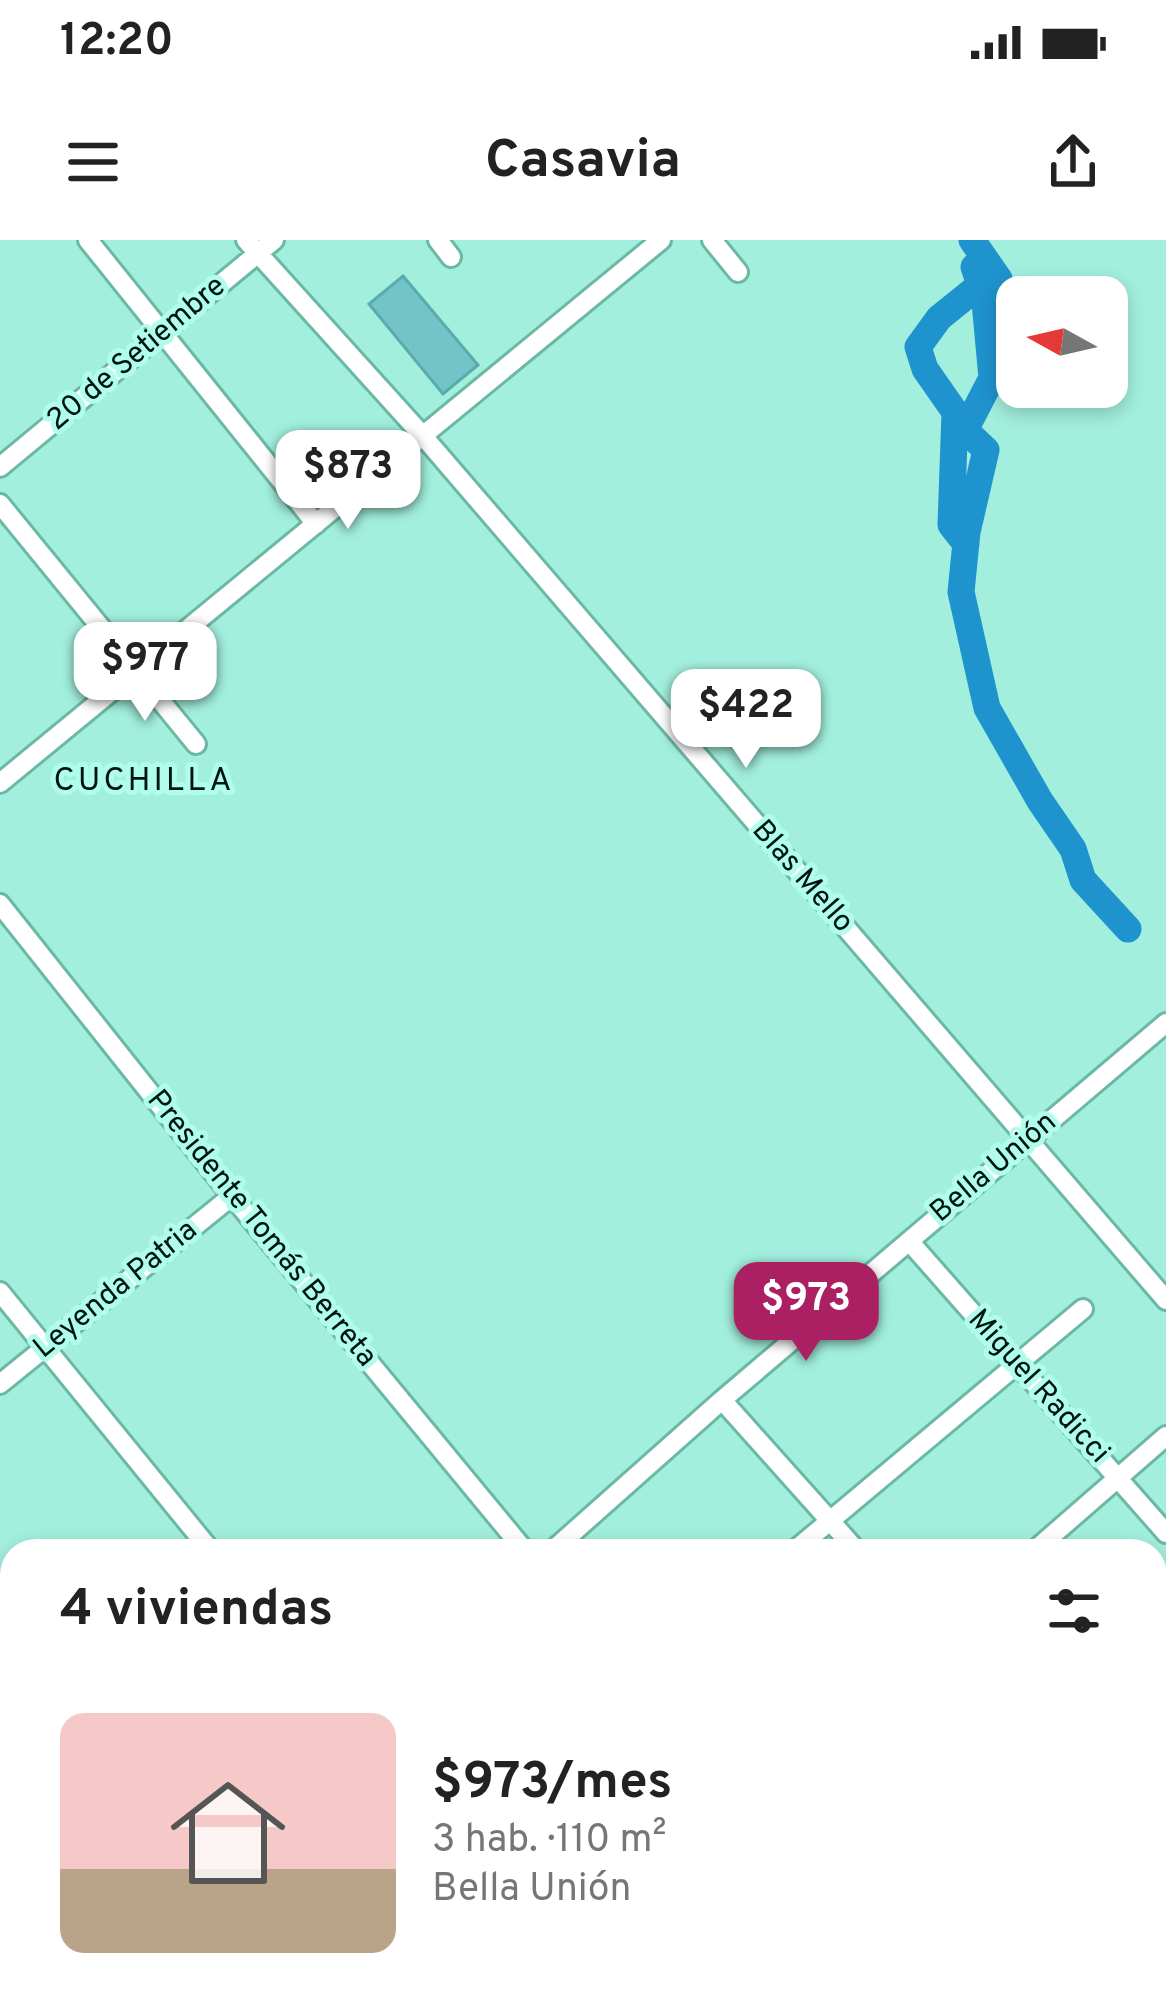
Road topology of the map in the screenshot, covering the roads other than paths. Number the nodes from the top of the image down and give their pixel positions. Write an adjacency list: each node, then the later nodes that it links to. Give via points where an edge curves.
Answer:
1 (88, 240): 9 (street)
2 (274, 240): 6 (street, 20 de Setiembre)
3 (438, 240): 7 (street)
4 (662, 240): 10 (street)
5 (712, 240): 8 (street)
6 (252, 247): 9 (street, 20 de Setiembre); 10 (street, Blas Mello)
7 (451, 257)
8 (738, 272)
9 (163, 334): 11 (street, 20 de Setiembre); 13 (street)
10 (423, 436): 13 (street); 19 (street, Blas Mello)
11 (0, 466)
12 (0, 504): 14 (street)
13 (316, 524): 14 (street)
14 (136, 670): 15 (street); 16 (street)
15 (196, 744)
16 (0, 783)
17 (0, 904): 20 (street, Presidente Tomás Berreta)
18 (1166, 1022): 19 (street, Bella Unión)
19 (1028, 1140): 21 (street, Bella Unión); 23 (street, Blas Mello)
20 (232, 1196): 25 (street, Leyenda Patria); 34 (street, Presidente Tomás Berreta)
21 (909, 1241): 26 (street, Miguel Radicci); 28 (street, Bella Unión)
22 (0, 1292): 25 (street)
23 (1166, 1300)
24 (1083, 1309): 26 (street)
25 (45, 1346): 27 (street, Leyenda Patria); 33 (street)
26 (1018, 1364): 30 (street, Miguel Radicci); 31 (street)
27 (0, 1384)
28 (722, 1400): 31 (street); 35 (street, Bella Unión)
29 (1166, 1436): 30 (street)
30 (1119, 1477): 32 (street, Miguel Radicci); 38 (street)
31 (830, 1521): 36 (street); 37 (street)
32 (1166, 1533)
33 (201, 1539)
34 (515, 1539)
35 (566, 1539)
36 (808, 1539)
37 (846, 1539)
38 (1048, 1539)

